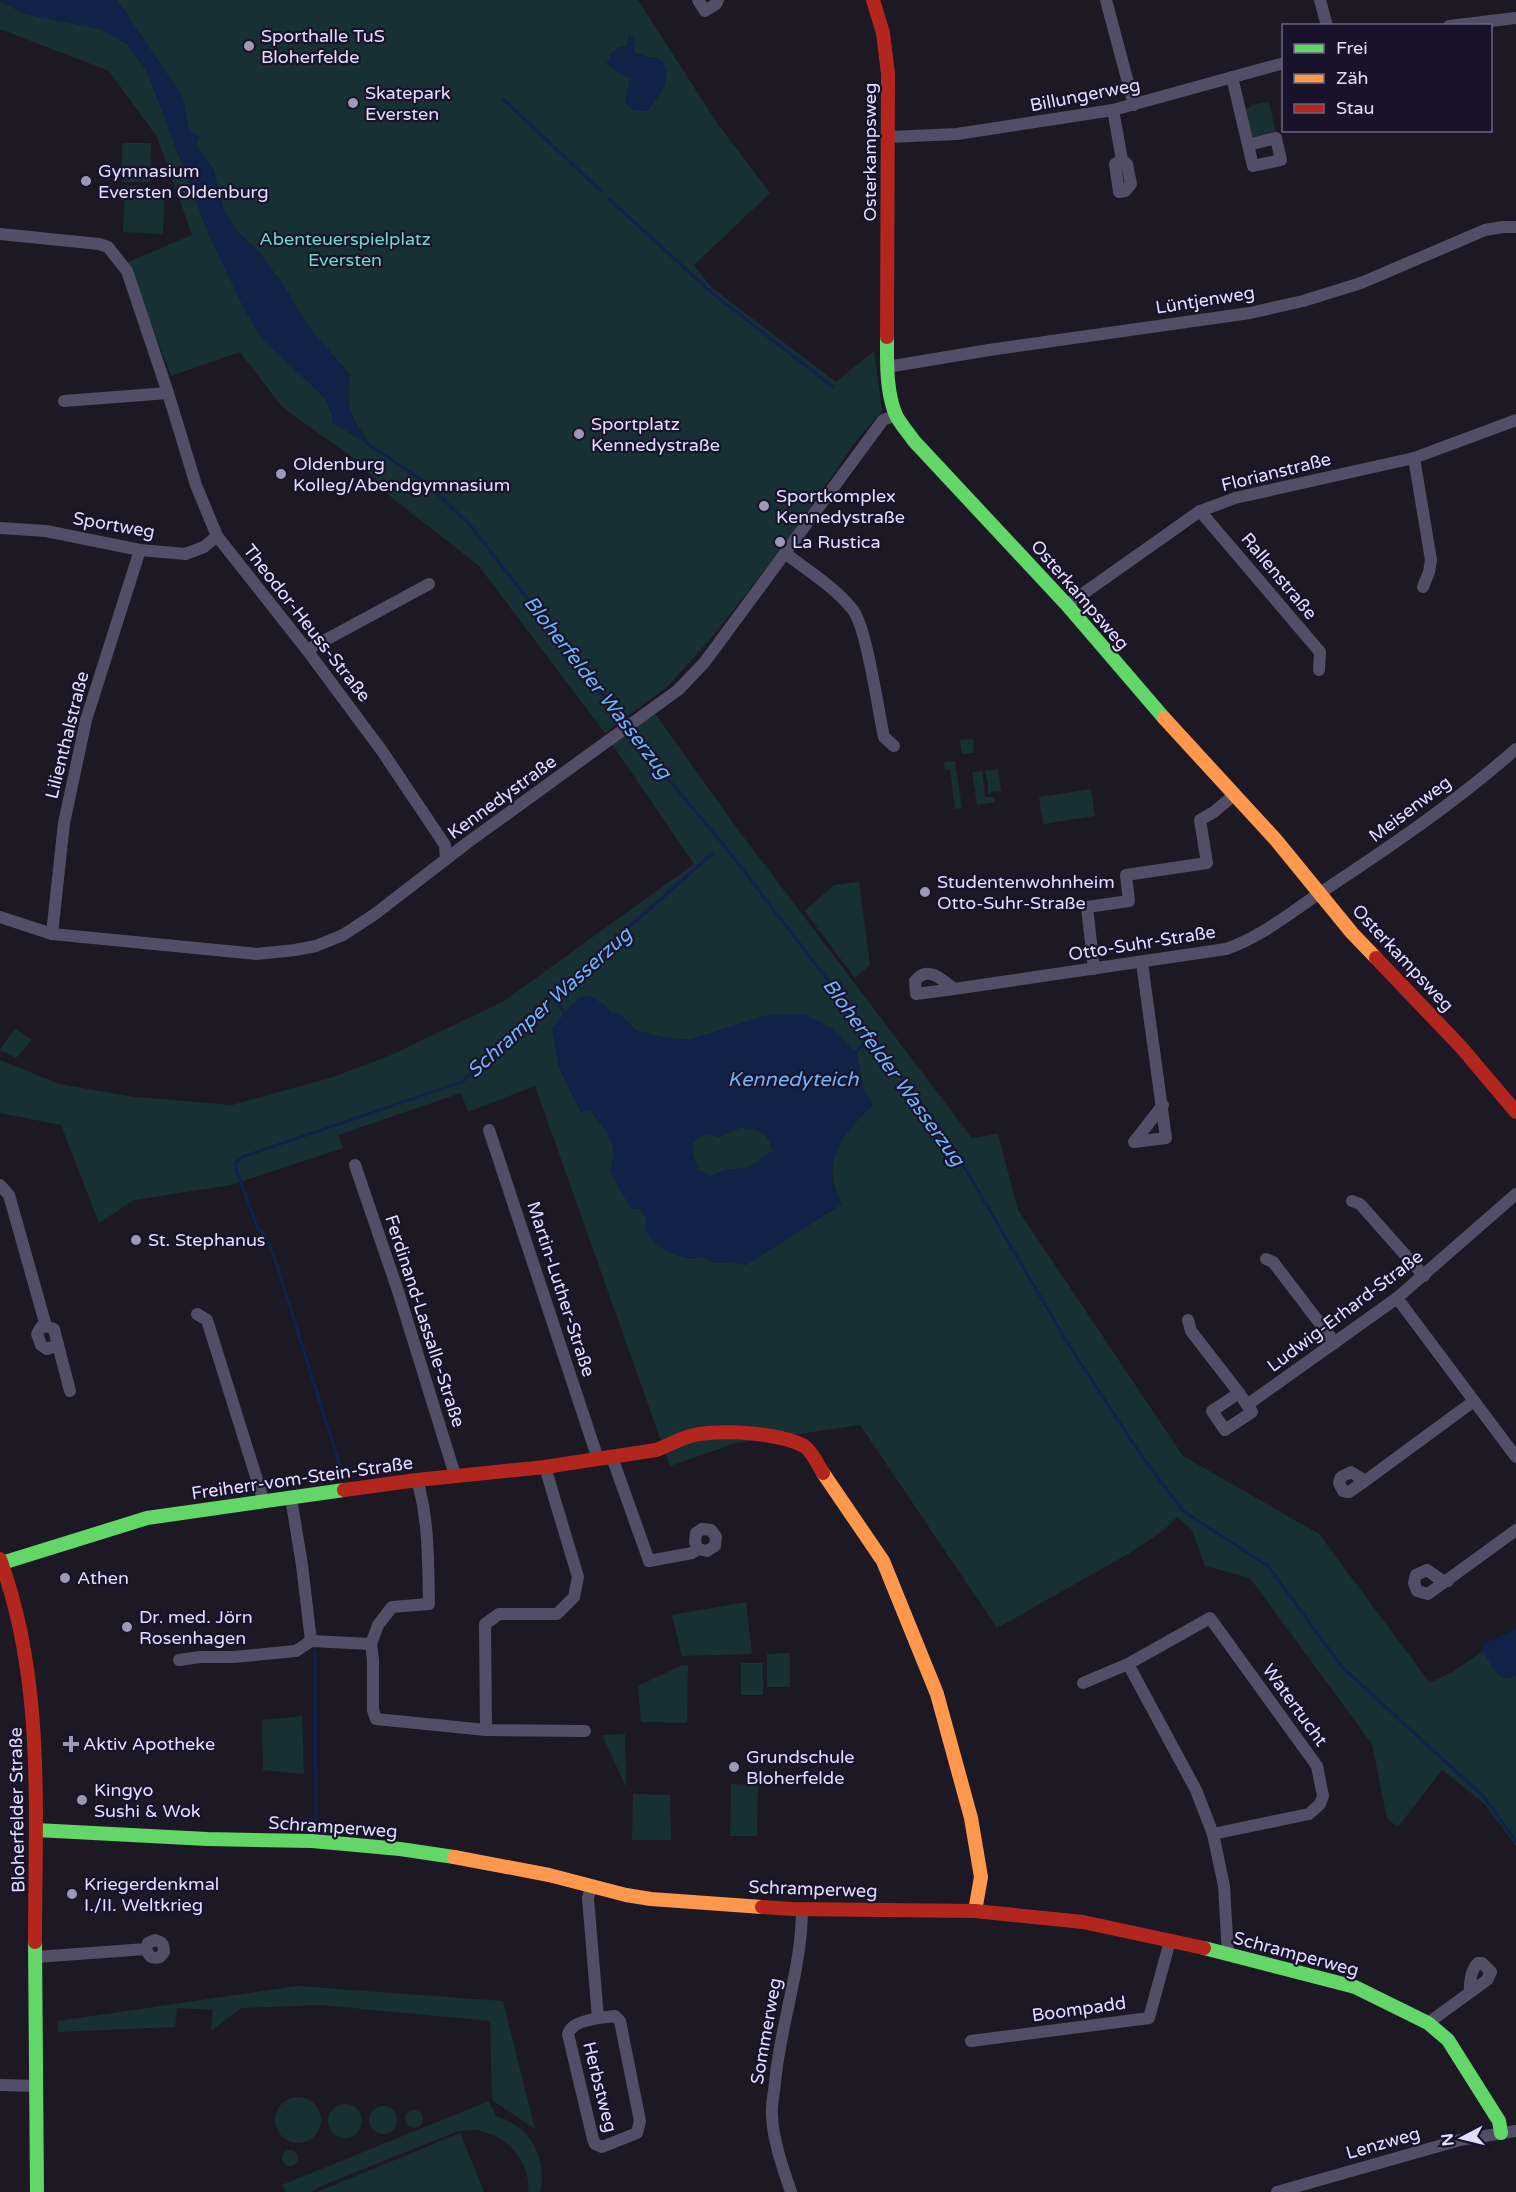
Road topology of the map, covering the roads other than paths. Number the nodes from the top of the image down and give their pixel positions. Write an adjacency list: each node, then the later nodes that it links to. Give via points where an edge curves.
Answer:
1 (698, 0): 2 (street, via 705,11)
2 (718, 0)
3 (873, 0): 13 (street, Osterkampsweg, via 887,57)
4 (1106, 0): 11 (street)
5 (1320, 0): 7 (street)
6 (1516, 18): 8 (street)
7 (1326, 24)
8 (1466, 24)
9 (1282, 64): 10 (street, Billungerweg)
10 (1232, 77): 11 (street, Billungerweg); 14 (street)
11 (1134, 105): 12 (street, Billungerweg)
12 (1113, 110): 13 (street, Billungerweg, via 957,134); 15 (street)
13 (889, 137): 18 (street, Osterkampsweg)
14 (1248, 145)
15 (1122, 160)
16 (1516, 227): 18 (street, Lüntjenweg, via 1485,230 1372,279 1250,313)
17 (0, 234): 19 (street, Theodor-Heuss-Straße, via 108,247 127,271)
18 (886, 367): 21 (street, Osterkampsweg)
19 (168, 393): 20 (street); 26 (street, Theodor-Heuss-Straße, via 196,485)
20 (64, 401)
21 (896, 415): 28 (street, Kennedystraße, via 884,420); 31 (street, Osterkampsweg, via 915,441)
22 (1516, 420): 23 (street, Florianstraße)
23 (1414, 458): 24 (street, Florianstraße, via 1235,498); 30 (street, via 1431,560)
24 (1200, 511): 31 (street, Florianstraße); 33 (street, Rallenstraße, via 1320,652)
25 (0, 528): 27 (street, Sportweg, via 46,531)
26 (217, 536): 27 (street, Sportweg, via 204,547 185,554); 32 (street, Theodor-Heuss-Straße)
27 (140, 550): 40 (street, Lilienthalstraße, via 86,720 64,823)
28 (785, 553): 34 (street, via 836,592 854,612 884,737); 37 (street, Kennedystraße, via 704,663 678,690)
29 (429, 584): 32 (street)
30 (1423, 587)
31 (1067, 605): 36 (street, Osterkampsweg)
32 (307, 650): 37 (street, Theodor-Heuss-Straße, via 425,814 445,845)
33 (1319, 670)
34 (894, 746)
35 (1516, 749): 38 (street, Meisenweg, via 1417,828)
36 (1235, 794): 38 (street, Osterkampsweg); 42 (street, via 1200,820 1207,863 1126,875 1129,901 1087,907)
37 (446, 859): 40 (street, Kennedystraße, via 343,935 295,950 257,954)
38 (1321, 893): 41 (street, Otto-Suhr-Straße, via 1237,946); 45 (street, Osterkampsweg, via 1352,933 1461,1047)
39 (0, 917): 40 (street, Kennedystraße)
40 (52, 934)
41 (1142, 963): 42 (street, Otto-Suhr-Straße); 44 (street)
42 (1094, 969): 43 (street, Otto-Suhr-Straße)
43 (954, 989)
44 (1163, 1105)
45 (1516, 1112)
46 (489, 1130): 66 (street, Martin-Luther-Straße)
47 (355, 1165): 49 (street, Ferdinand-Lassalle-Straße)
48 (369, 1167): 49 (street)
49 (360, 1179): 68 (street, Ferdinand-Lassalle-Straße)
50 (0, 1185): 58 (street, via 9,1195)
51 (1516, 1194): 54 (street, Ludwig-Erhard-Straße)
52 (1352, 1201): 54 (street, via 1362,1206)
53 (1266, 1259): 59 (street)
54 (1424, 1276): 55 (street, Ludwig-Erhard-Straße)
55 (1397, 1298): 59 (street, Ludwig-Erhard-Straße); 63 (street)
56 (197, 1314): 72 (street, via 207,1320)
57 (1188, 1320): 62 (street, via 1191,1331)
58 (46, 1326): 60 (street, via 54,1329); 60 (street, via 40,1327 40,1345 47,1349)
59 (1335, 1343): 64 (street, Ludwig-Erhard-Straße)
60 (58, 1345): 61 (street)
61 (70, 1391)
62 (1239, 1394): 64 (street); 64 (street, Ludwig-Erhard-Straße, via 1212,1411 1225,1430 1252,1412)
63 (1474, 1401): 65 (street); 70 (street)
64 (1247, 1405)
65 (1516, 1457)
66 (605, 1458): 67 (street, Freiherr-vom-Stein-Straße); 74 (street, via 649,1561); 88 (street, Freiherr-vom-Stein-Straße, via 656,1450 699,1434 760,1433 806,1447 883,1561 937,1694 971,1818 981,1878)
67 (545, 1467): 68 (street, Freiherr-vom-Stein-Straße); 82 (street, via 578,1577 574,1597 557,1614 499,1614 485,1624)
68 (454, 1475): 69 (street, Freiherr-vom-Stein-Straße)
69 (417, 1480): 71 (street, Freiherr-vom-Stein-Straße); 78 (street, via 427,1546 429,1604 392,1607 378,1625)
70 (1365, 1481)
71 (291, 1498): 72 (street, Freiherr-vom-Stein-Straße); 77 (street)
72 (264, 1502): 75 (street, Freiherr-vom-Stein-Straße, via 147,1518)
73 (1516, 1530): 76 (street)
74 (698, 1549)
75 (1, 1561): 84 (street, Bloherfelder Straße, via 29,1670 35,1729)
76 (1448, 1581)
77 (311, 1641): 78 (street); 79 (street, via 296,1651)
78 (371, 1644): 82 (street, via 376,1719)
79 (179, 1660)
80 (1128, 1664): 81 (street, Watertucht); 85 (street, via 1196,1791); 85 (street, Watertucht, via 1210,1618 1317,1766 1323,1796 1309,1814)
81 (1083, 1683)
82 (486, 1730): 83 (street)
83 (585, 1731)
84 (36, 1830): 86 (street, Schramperweg, via 312,1841 400,1849 488,1862); 92 (street, Bloherfelder Straße)
85 (1213, 1834): 91 (street, via 1224,1886)
86 (591, 1886): 87 (street, Schramperweg, via 651,1899); 94 (street, Herbstweg, via 588,1898)
87 (802, 1909): 88 (street, Schramperweg); 102 (street, Sommerweg, via 771,2114)
88 (975, 1911): 89 (street, Schramperweg, via 1083,1922)
89 (1170, 1941): 91 (street, Schramperweg); 96 (street, Boompadd, via 1149,2018)
90 (146, 1949): 92 (street)
91 (1228, 1955): 95 (street, Schramperweg, via 1356,1987)
92 (36, 1957): 98 (street, Bloherfelder Straße)
93 (1470, 1992): 95 (street)
94 (598, 2018): 94 (street, Herbstweg, via 575,2025 568,2034 594,2144 602,2147 637,2133 640,2121 620,2021 615,2016)
95 (1428, 2023): 100 (street, Schramperweg, via 1451,2045 1499,2121)
96 (971, 2042)
97 (0, 2085): 98 (street)
98 (38, 2086): 101 (street, Bloherfelder Straße)
99 (1516, 2132): 100 (street)
100 (1501, 2133): 103 (street, Lenzweg, via 1460,2140)
101 (37, 2192)
102 (791, 2192)
103 (1277, 2192)

